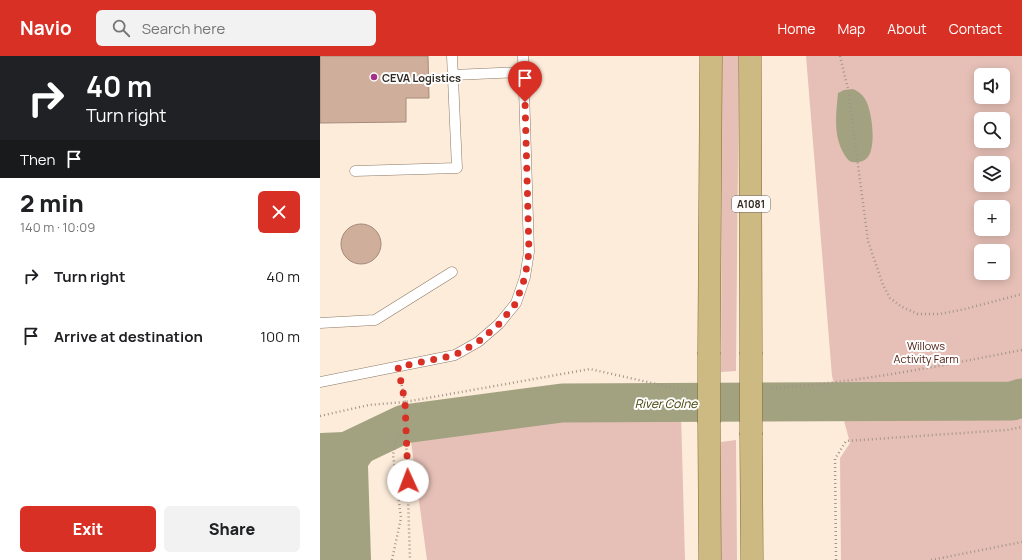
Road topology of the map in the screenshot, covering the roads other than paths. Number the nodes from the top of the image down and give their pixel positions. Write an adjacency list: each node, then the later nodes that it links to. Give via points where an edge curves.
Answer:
1 (452, 56): 6 (lane)
2 (523, 56): 5 (lane)
3 (711, 56): 11 (main road, bridge)
4 (750, 56): 12 (main road, A1081, bridge)
5 (524, 72): 6 (lane); 10 (lane, via 529,252 525,277 516,303 494,329 455,355)
6 (452, 75): 7 (lane, via 457,168)
7 (355, 171)
8 (452, 272): 9 (lane, via 375,320)
9 (320, 322)
10 (320, 382)
11 (710, 560)
12 (752, 560)

